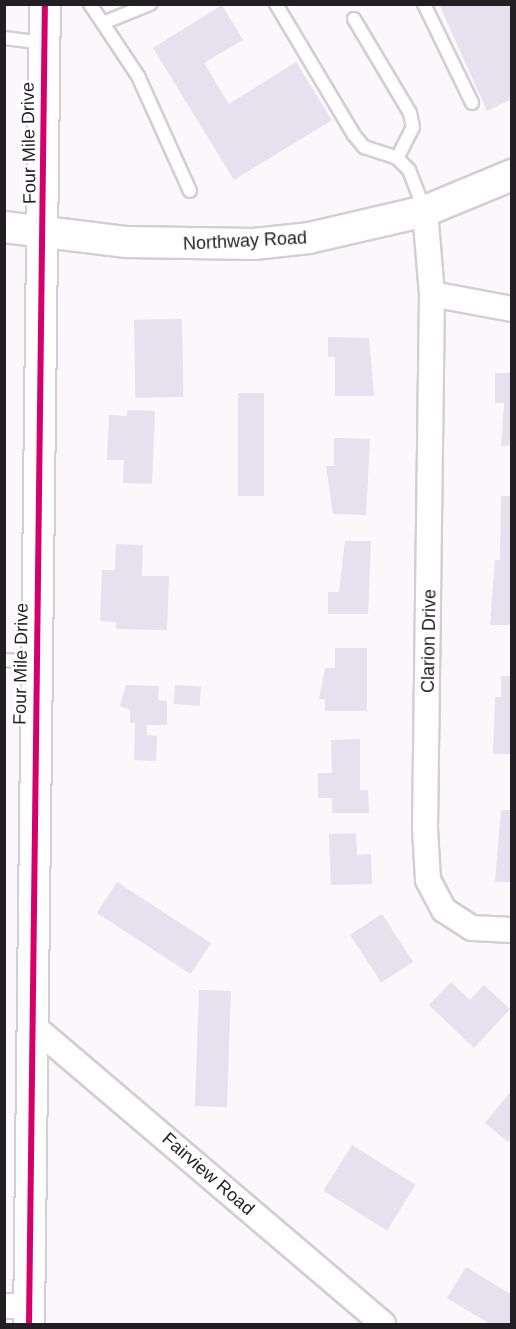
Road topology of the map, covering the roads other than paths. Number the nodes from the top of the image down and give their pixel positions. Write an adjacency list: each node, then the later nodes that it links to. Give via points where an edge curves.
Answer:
1 (45, 4): 9 (street, Four Mile Drive)
2 (90, 4): 7 (lane)
3 (150, 4): 7 (lane)
4 (276, 4): 11 (lane, via 354,135 376,154)
5 (424, 4): 10 (lane)
6 (354, 18): 11 (lane, via 410,113 413,127)
7 (103, 23): 13 (lane, via 138,76)
8 (4, 38): 9 (lane)
9 (44, 43): 16 (street, Four Mile Drive)
10 (472, 103)
11 (397, 158): 14 (lane, via 409,170)
12 (512, 175): 14 (street, Northway Road)
13 (190, 191)
14 (425, 211): 16 (street, Northway Road, via 309,238 254,244 189,246); 17 (street, Clarion Drive)
15 (4, 227): 16 (street, Northway Road)
16 (45, 234): 20 (street, Four Mile Drive)
17 (432, 294): 18 (street); 21 (street, Clarion Drive, via 428,880 444,910 466,926)
18 (512, 309)
19 (4, 660): 20 (lane)
20 (36, 662): 22 (street, Four Mile Drive)
21 (512, 930)
22 (32, 1025): 23 (street, Four Mile Drive); 24 (street, Fairview Road)
23 (21, 1312)
24 (383, 1324)

